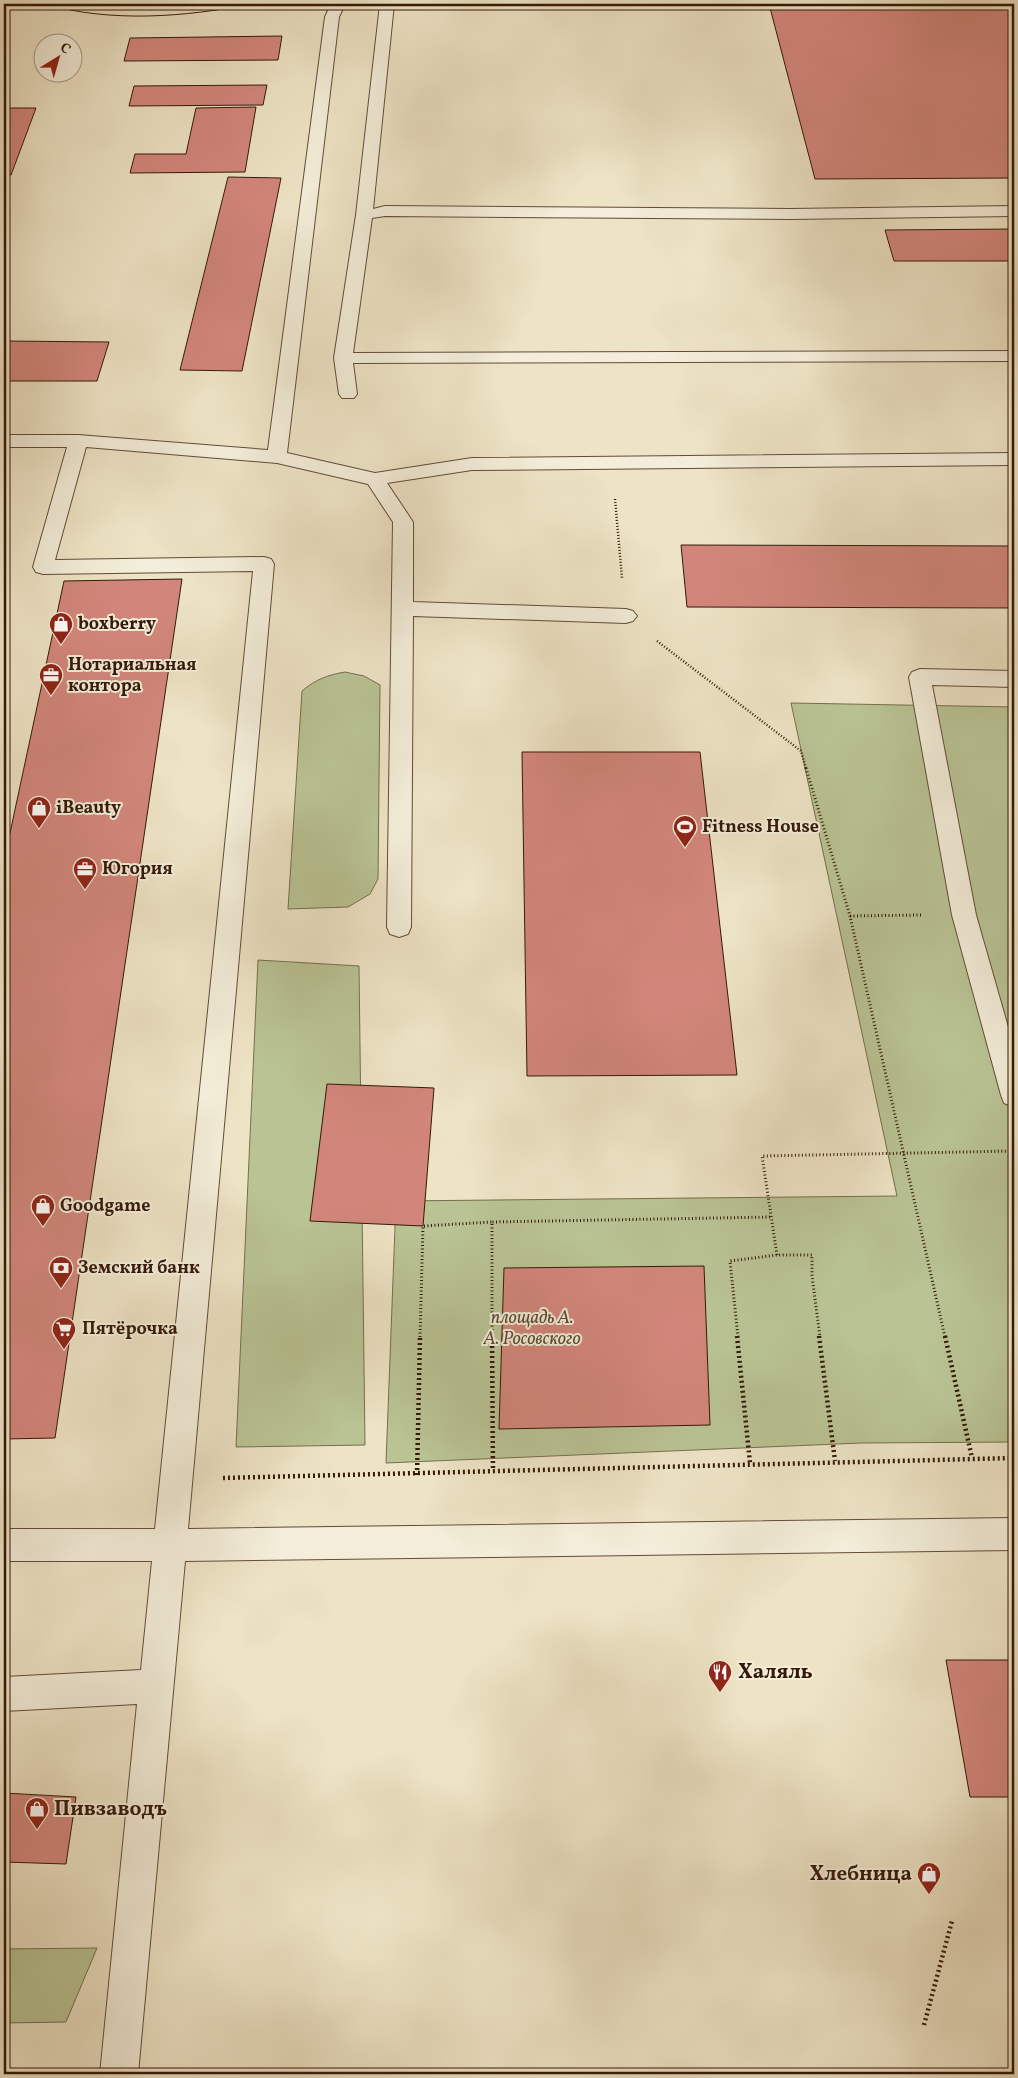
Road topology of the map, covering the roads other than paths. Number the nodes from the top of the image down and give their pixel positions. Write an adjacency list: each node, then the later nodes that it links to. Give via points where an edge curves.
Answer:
1 (338, 4): 10 (lane, via 331,26)
2 (387, 4): 4 (lane)
3 (1014, 212): 4 (lane, via 385,211)
4 (364, 215): 6 (lane)
5 (1014, 356): 6 (lane)
6 (343, 358): 7 (lane)
7 (348, 394)
8 (4, 441): 9 (lane)
9 (78, 441): 10 (lane); 20 (lane, via 43,567 264,564)
10 (278, 457): 12 (lane)
11 (1014, 459): 12 (lane, via 472,464)
12 (376, 479): 13 (lane, via 403,522)
13 (402, 609): 14 (lane); 16 (lane)
14 (626, 616)
15 (1014, 679): 17 (lane, via 920,677 964,915)
16 (398, 927)
17 (1014, 1095)
18 (1014, 1534): 20 (lane)
19 (4, 1545): 20 (lane)
20 (170, 1545): 21 (lane)
21 (156, 1686): 22 (lane); 23 (lane)
22 (4, 1694)
23 (119, 2074)

